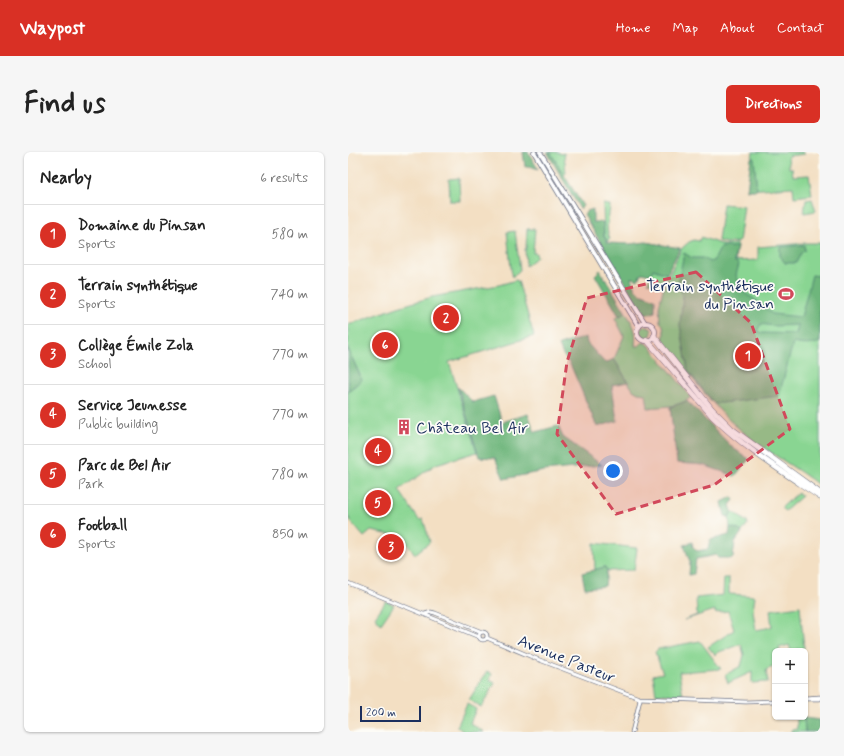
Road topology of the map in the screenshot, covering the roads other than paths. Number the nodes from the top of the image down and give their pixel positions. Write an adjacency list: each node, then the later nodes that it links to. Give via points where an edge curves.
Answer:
1 (534, 152): 4 (main road)
2 (540, 152): 3 (main road)
3 (645, 323): 4 (main road); 5 (main road, via 651,324 655,331)
4 (639, 327): 6 (main road, via 639,336)
5 (654, 336): 6 (main road); 7 (highway, via 712,409 732,429)
6 (647, 340): 8 (highway, via 724,428)
7 (820, 493)
8 (820, 497)
9 (348, 583): 10 (main road, Avenue Pasteur)
10 (425, 614): 11 (main road, Avenue Pasteur, via 432,612); 12 (main road, Avenue Pasteur)
11 (482, 632): 12 (main road); 13 (main road, Avenue Pasteur)
12 (479, 637): 13 (main road, Avenue Pasteur, via 483,640)
13 (487, 638): 14 (main road, Avenue Pasteur)
14 (639, 698): 17 (main road, Avenue Pasteur); 18 (main road)
15 (820, 698): 16 (main road)
16 (808, 699)
17 (772, 701)
18 (632, 732)

